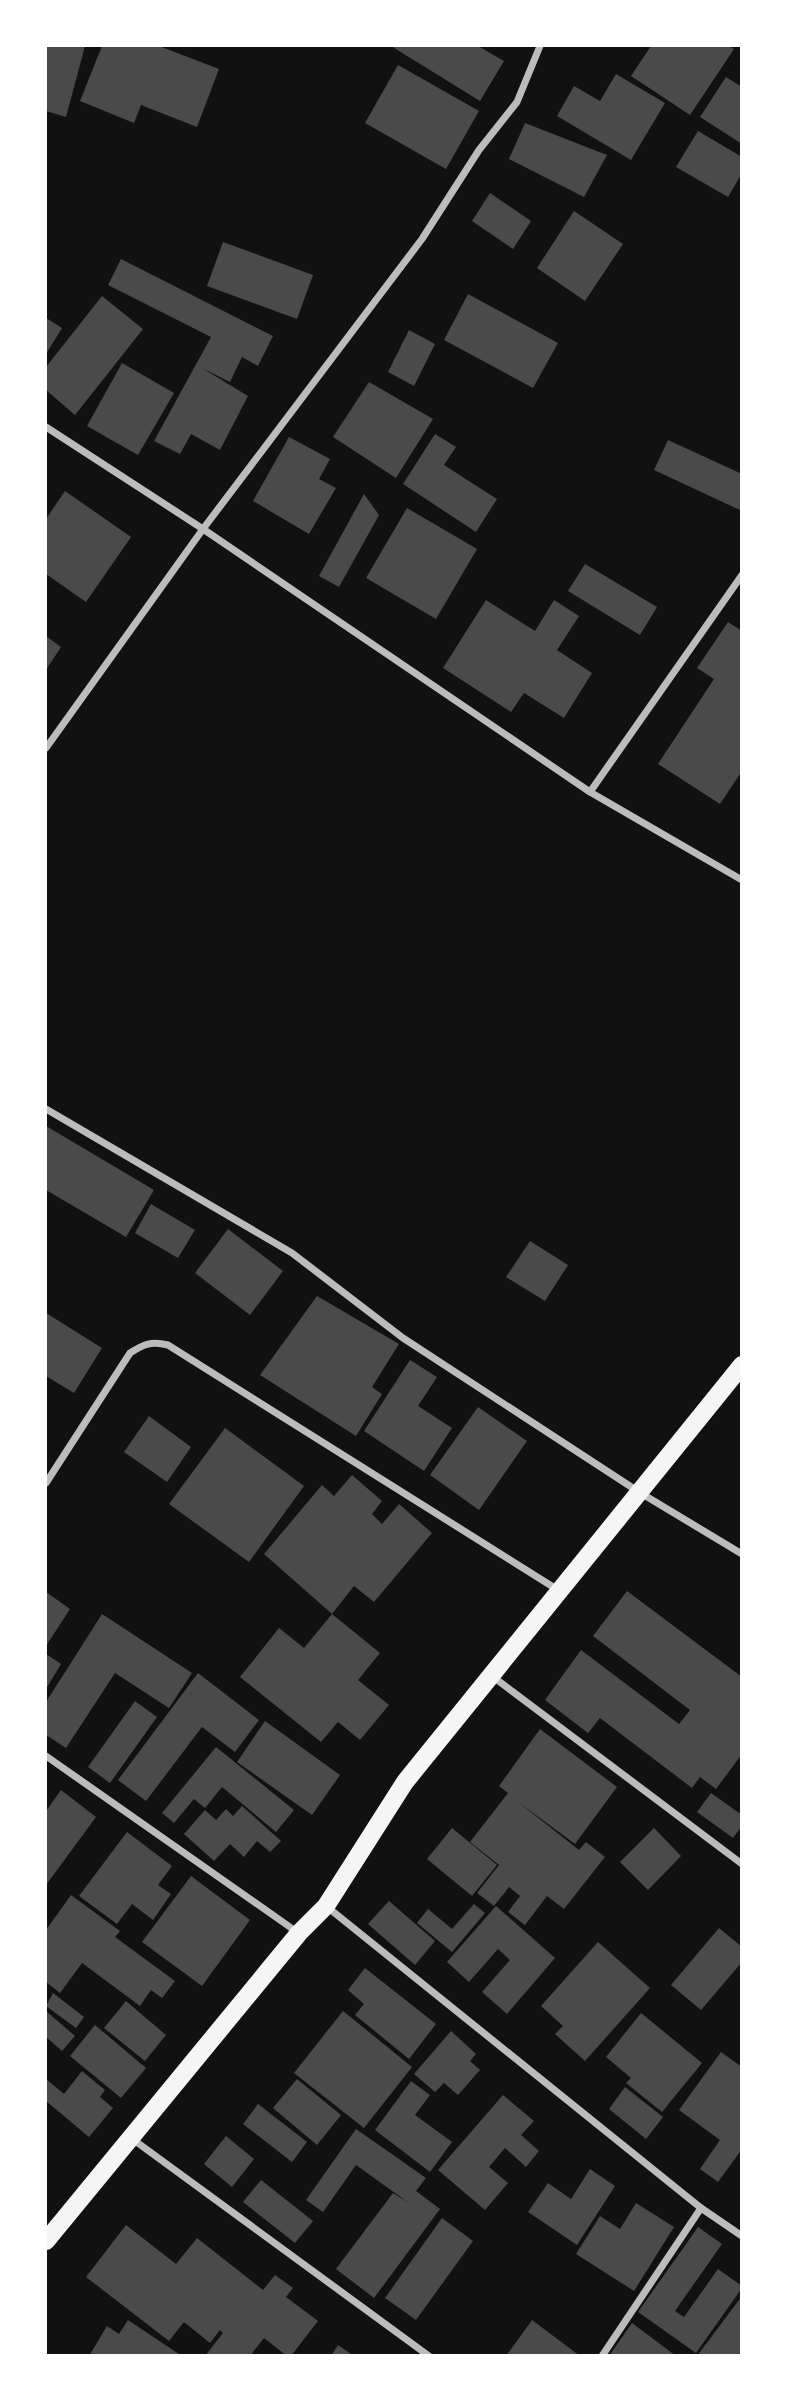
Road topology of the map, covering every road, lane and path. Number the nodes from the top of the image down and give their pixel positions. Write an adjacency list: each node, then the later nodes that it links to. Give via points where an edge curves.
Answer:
1 (540, 46): 3 (street, via 517,102 479,150 422,239)
2 (46, 427): 3 (street)
3 (204, 529): 5 (street); 6 (street)
4 (741, 575): 6 (street)
5 (46, 748)
6 (590, 792): 7 (street)
7 (741, 880)
8 (46, 1109): 11 (street, via 292,1253 404,1338)
9 (741, 1365): 11 (main road)
10 (46, 1483): 13 (street, via 130,1353 157,1342)
11 (639, 1492): 12 (street); 13 (main road)
12 (741, 1553)
13 (561, 1592): 14 (main road)
14 (492, 1676): 16 (street); 17 (main road, via 405,1782)
15 (46, 1755): 18 (street)
16 (741, 1864)
17 (326, 1906): 18 (main road); 20 (street)
18 (299, 1933): 19 (main road)
19 (131, 2137): 22 (main road); 23 (street)
20 (701, 2208): 21 (street); 24 (street)
21 (741, 2236)
22 (46, 2241)
23 (429, 2356)
24 (601, 2356)

